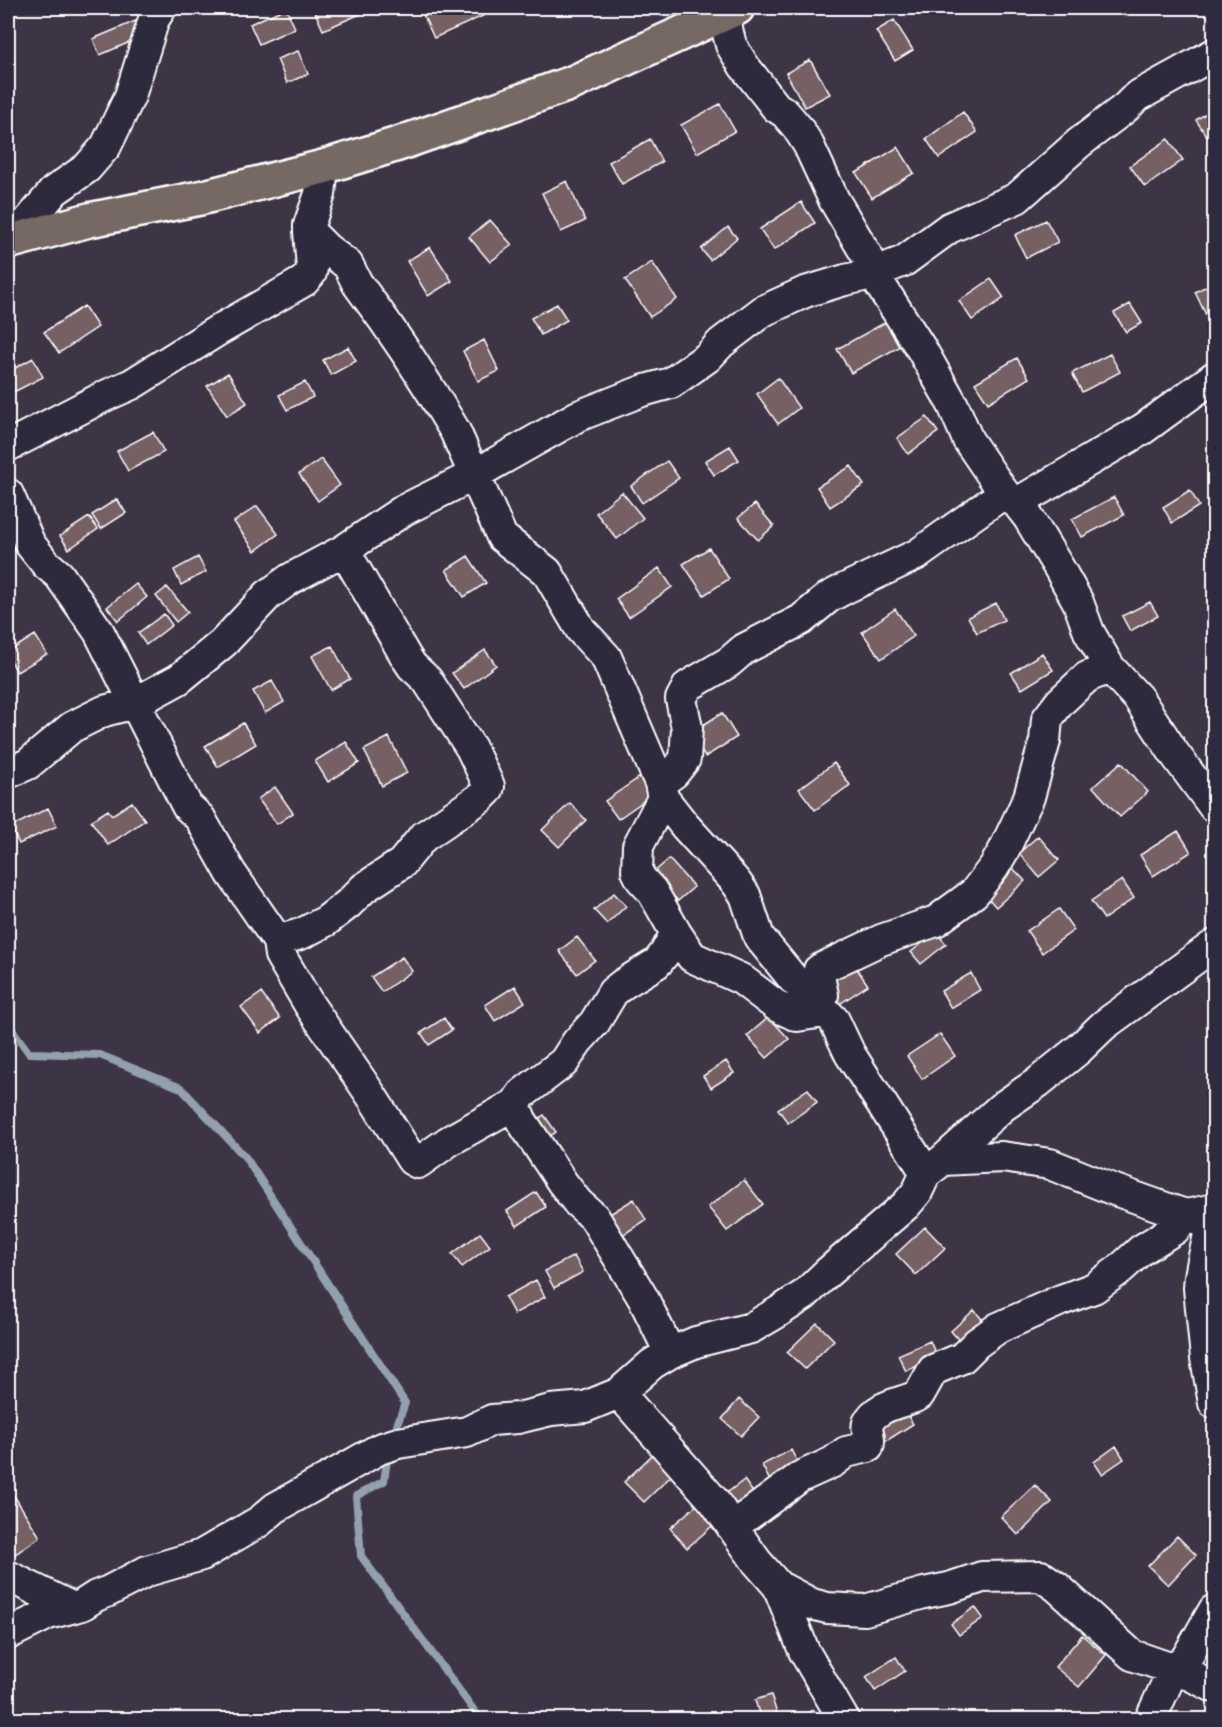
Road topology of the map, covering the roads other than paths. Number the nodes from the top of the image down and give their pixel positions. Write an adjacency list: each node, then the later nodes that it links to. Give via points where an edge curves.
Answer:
1 (161, 8): 6 (street, via 130,96 106,146 87,168 54,191)
2 (730, 10): 4 (highway, via 572,83); 7 (street, via 731,45 808,144 834,200)
3 (1215, 54): 7 (street, via 1136,98 1017,198 949,228 904,261)
4 (322, 167): 5 (street, via 320,194); 6 (highway)
5 (309, 231): 9 (street, via 312,268 304,281 132,384); 10 (street, via 353,272 446,414)
6 (10, 242)
7 (876, 271): 10 (street, via 772,306 671,383 578,417); 12 (street, via 879,283 953,405 968,440)
8 (1215, 377): 12 (street, via 1143,429)
9 (8, 446)
10 (474, 475): 13 (street, via 404,510); 17 (street, via 502,537 547,572 581,630 606,657)
11 (8, 495): 15 (street, via 30,544 59,575 99,632)
12 (1011, 498): 14 (street, via 1028,517 1078,602 1089,632); 17 (street, via 918,554 838,592 801,620 744,649 688,686 681,699 687,728 685,759)
13 (344, 550): 15 (street, via 268,595 214,651 179,679); 20 (street, via 406,657 427,680 471,748 489,786 480,798 423,837 402,863 364,888 348,904 303,933)
14 (1110, 668): 18 (street, via 1138,698); 22 (street, via 1087,677 1047,719 1045,741 1029,796 994,867 974,893 936,921 881,940 819,970)
15 (135, 703): 16 (street, via 104,711 80,723 28,764); 20 (street, via 187,806 200,818 231,873)
16 (8, 773)
17 (662, 790): 19 (street, via 638,846 637,871); 22 (street, via 685,826 735,881 749,903 759,937)
18 (1215, 807)
19 (675, 933): 22 (street, via 692,957 741,979 778,1007 797,1016); 23 (street, via 657,963 613,992 564,1062)
20 (278, 941): 23 (street, via 280,955 310,1006 415,1162)
21 (1215, 945): 24 (street, via 1104,1025)
22 (821, 1008): 24 (street, via 834,1020 850,1054)
23 (514, 1104): 26 (street, via 562,1182 594,1217 643,1298)
24 (934, 1167): 25 (street, via 1002,1157 1044,1162); 26 (street, via 906,1206 804,1295 751,1328)
25 (1205, 1222): 28 (street, via 1199,1288); 29 (street, via 1175,1229 1151,1243 1094,1288 998,1328 962,1358 933,1370 919,1395 895,1402 875,1415 867,1426 868,1447 846,1452 800,1477)
26 (670, 1353): 27 (street)
27 (619, 1393): 29 (street, via 714,1501); 32 (street, via 585,1407 492,1420 467,1432 379,1449 274,1508 260,1521 202,1556 147,1571 82,1605)
28 (1215, 1403)
29 (732, 1527): 31 (street)
30 (8, 1576): 32 (street)
31 (778, 1586): 35 (street, via 812,1604 864,1610 982,1577 1041,1576 1132,1654); 36 (street, via 804,1651)
32 (70, 1607): 34 (street)
33 (1215, 1610): 35 (street)
34 (8, 1634)
35 (1195, 1675): 37 (street); 37 (street, via 1181,1701)
36 (844, 1719)
37 (1151, 1719)

